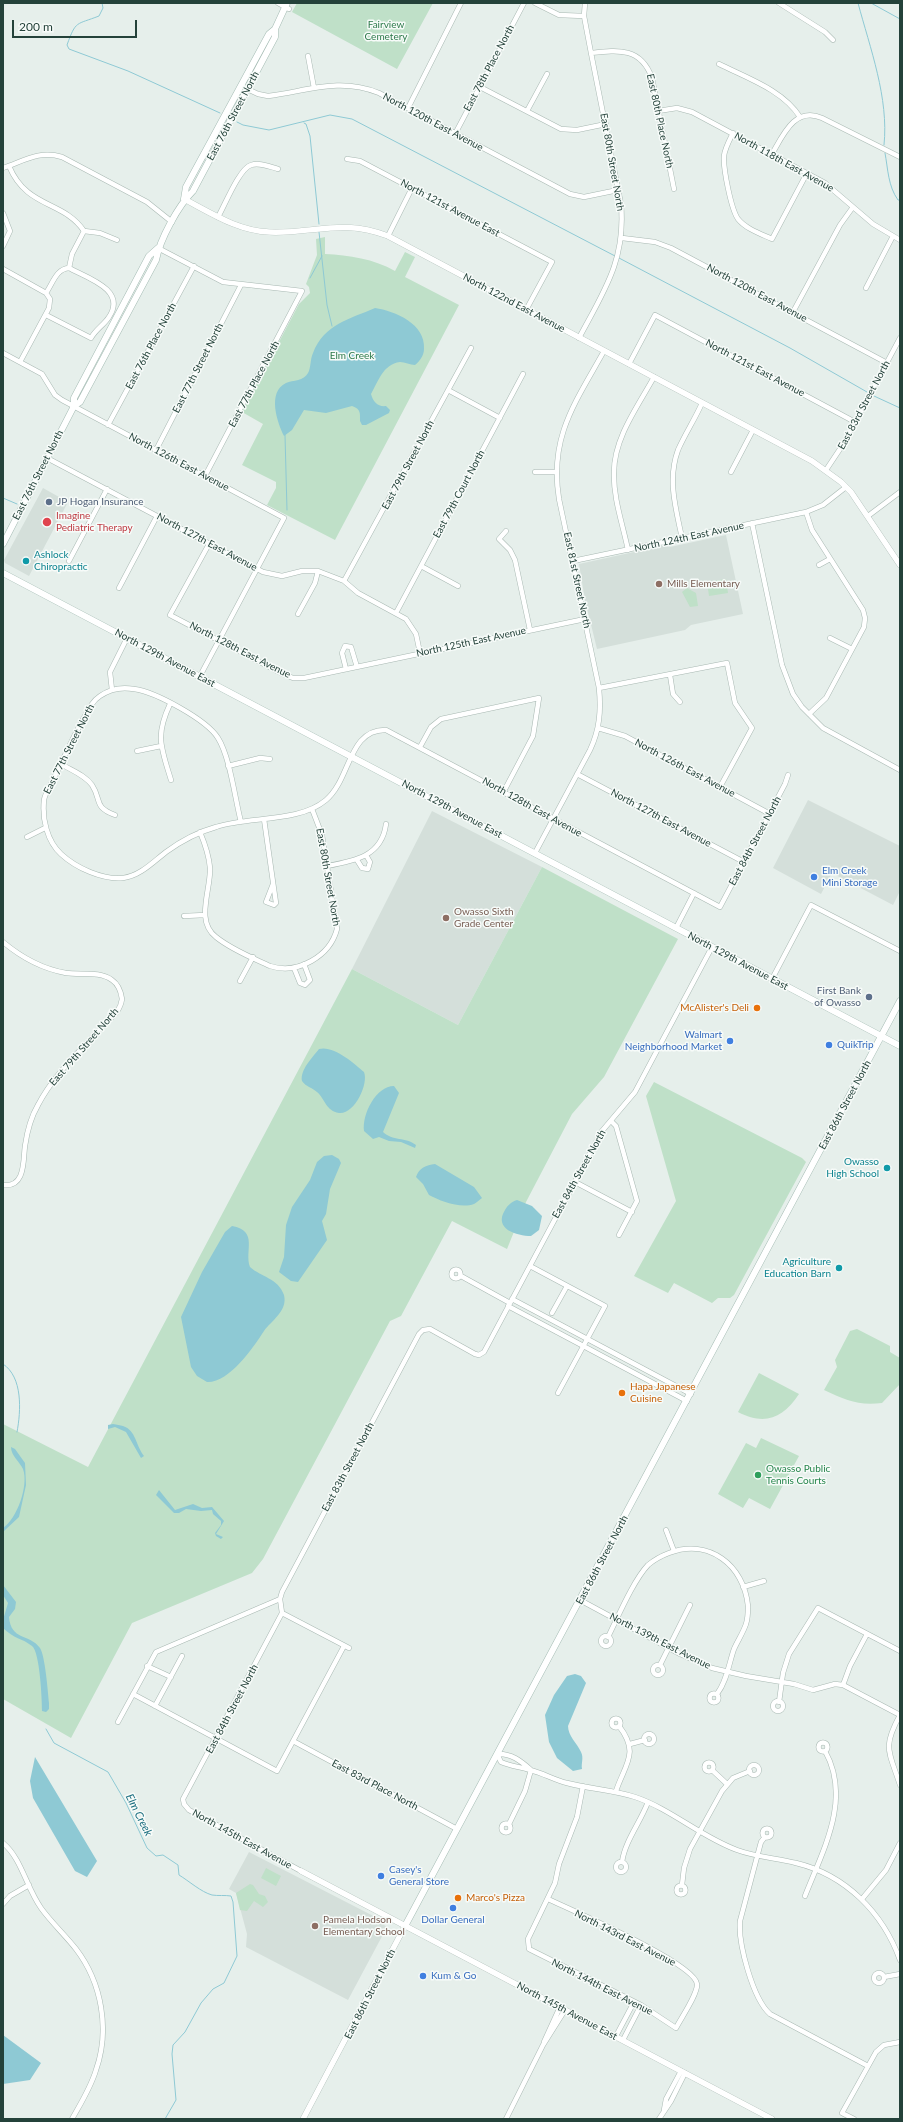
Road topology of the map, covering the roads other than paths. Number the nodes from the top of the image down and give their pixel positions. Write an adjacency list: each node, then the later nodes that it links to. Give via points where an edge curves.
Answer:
1 (278, 3): 7 (street)
2 (461, 3): 19 (street)
3 (524, 3): 16 (street, East 78th Place North)
4 (535, 3): 8 (street, via 559,15)
5 (585, 3): 8 (street, East 80th Street North)
6 (779, 3): 10 (street, via 825,32)
7 (287, 6): 9 (main road, East 76th Street North)
8 (584, 16): 11 (street, East 80th Street North)
9 (275, 29): 15 (main road, East 76th Street North, via 269,34); 18 (main road, East 76th Street North, via 275,37)
10 (833, 40)
11 (591, 53): 21 (street, East 80th Place North, via 619,51 642,60 652,78); 23 (street, East 80th Street North)
12 (308, 56): 17 (street)
13 (719, 64): 22 (street, via 784,98)
14 (547, 74): 20 (street)
15 (241, 86): 18 (street, North 120th East Avenue); 36 (main road, East 76th Street North, via 186,188)
16 (480, 86): 20 (street); 25 (street, East 78th Place North)
17 (314, 88): 18 (street, North 120th East Avenue, via 268,96); 19 (street, North 120th East Avenue, via 340,84 363,87)
18 (247, 89): 36 (main road, East 76th Street North, via 193,191)
19 (408, 108): 25 (street, North 120th East Avenue)
20 (527, 111): 23 (street, via 567,130)
21 (658, 111): 24 (street, North 118th East Avenue, via 677,108 687,110); 34 (street, East 80th Place North)
22 (800, 117): 26 (street, via 789,125); 27 (street, via 816,115)
23 (606, 124): 35 (street, East 80th Street North)
24 (733, 133): 26 (street, North 118th East Avenue); 32 (street, via 725,148 724,157 733,210 743,224 772,239)
25 (455, 134): 35 (street, North 120th East Avenue, via 570,194 584,197)
26 (772, 154): 32 (street, North 118th East Avenue)
27 (900, 157)
28 (347, 159): 33 (street, North 121st Avenue East, via 360,161)
29 (9, 166): 30 (street); 40 (street, via 39,155 51,154 62,157 148,202); 41 (street, via 22,188 77,220)
30 (3, 168)
31 (278, 169): 39 (street, via 261,164 249,166 241,174)
32 (807, 173): 37 (street, North 118th East Avenue, via 825,183)
33 (412, 188): 42 (street); 55 (street, North 121st Avenue East, via 552,262)
34 (674, 189)
35 (618, 190): 44 (street, East 80th Street North)
36 (184, 199): 39 (street, North 122nd East Avenue); 40 (main road, East 76th Street North)
37 (853, 207): 43 (street, North 118th East Avenue, via 873,224); 56 (street, via 840,225)
38 (3, 213): 47 (street, via 10,231)
39 (218, 217): 42 (street, North 122nd East Avenue, via 263,232 340,226 365,229)
40 (172, 222): 48 (main road, East 76th Street North)
41 (84, 231): 45 (street, via 100,233); 50 (street, via 72,254)
42 (388, 236): 55 (street, North 122nd East Avenue)
43 (893, 236): 46 (street, North 118th East Avenue); 53 (street)
44 (622, 238): 56 (street, North 120th East Avenue, via 655,242 671,248); 58 (street, East 80th Street North, via 609,281)
45 (117, 240)
46 (900, 240)
47 (3, 246)
48 (158, 248): 49 (street); 70 (main road, East 76th Street North, via 146,263 74,398)
49 (194, 266): 52 (street, via 223,282); 73 (street, East 76th Place North)
50 (69, 268): 54 (street, via 59,271); 57 (street, via 104,286 112,295 112,311 91,338)
51 (3, 269): 54 (street)
52 (241, 285): 75 (street, East 77th Street North); 81 (street, East 77th Place North, via 302,291)
53 (866, 288)
54 (46, 293): 57 (street, via 50,298)
55 (526, 310): 58 (street, North 122nd East Avenue)
56 (793, 312): 64 (street, North 120th East Avenue)
57 (46, 315): 63 (street)
58 (579, 338): 61 (street, North 122nd East Avenue)
59 (900, 338): 64 (street, East 83rd Street North)
60 (471, 348): 68 (street, East 79th Street North)
61 (604, 351): 65 (street, North 122nd East Avenue); 79 (street, via 564,427 558,448)
62 (3, 353): 63 (street)
63 (20, 362): 70 (street, via 42,374 58,398)
64 (887, 362): 72 (street, East 83rd Street North)
65 (628, 364): 67 (street, North 122nd East Avenue); 72 (street, North 121st East Avenue, via 654,315)
66 (523, 374): 71 (street, East 79th Court North)
67 (654, 377): 69 (street, North 122nd East Avenue); 93 (street, via 623,434 615,462 614,486)
68 (448, 390): 71 (street); 103 (street, East 79th Street North)
69 (702, 403): 74 (street, North 122nd East Avenue); 90 (street, via 678,450 673,471 674,500)
70 (74, 406): 73 (street, North 126th East Avenue); 76 (main road, East 76th Street North)
71 (500, 418): 99 (street, East 79th Court North)
72 (855, 422): 77 (street, East 83rd Street North)
73 (108, 425): 75 (street, North 126th East Avenue)
74 (753, 430): 77 (street, North 122nd East Avenue); 80 (street)
75 (156, 450): 81 (street, North 126th East Avenue)
76 (47, 458): 83 (street, North 127th East Avenue); 91 (main road, East 76th Street North)
77 (826, 470): 82 (street, North 122nd East Avenue)
78 (534, 472): 79 (street)
79 (556, 472): 96 (street, East 81st Street North, via 559,499)
80 (731, 472)
81 (205, 476): 100 (street, North 126th East Avenue, via 284,518)
82 (846, 487): 85 (street, North 124th East Avenue, via 823,505); 87 (street, North 122nd East Avenue)
83 (107, 489): 86 (street, North 127th East Avenue); 95 (street)
84 (900, 492): 87 (street)
85 (806, 512): 88 (street, North 124th East Avenue); 94 (street, via 812,530)
86 (157, 516): 92 (street, North 127th East Avenue); 105 (street)
87 (868, 516): 98 (street, North 122nd East Avenue)
88 (752, 523): 90 (street, North 124th East Avenue); 124 (street, via 782,665 793,694)
89 (506, 532): 109 (street, via 499,539 510,550 515,560)
90 (682, 538): 93 (street, North 124th East Avenue)
91 (3, 544)
92 (209, 544): 100 (street, North 127th East Avenue); 112 (street, North 128th East Avenue, via 170,615)
93 (628, 550): 96 (street, North 124th East Avenue)
94 (830, 559): 97 (street); 113 (street, via 863,610 865,618 864,627)
95 (69, 561)
96 (573, 562): 108 (street, East 81st Street North)
97 (819, 565)
98 (900, 565)
99 (421, 566): 104 (street); 106 (street, East 79th Court North)
100 (257, 569): 101 (street, North 127th East Avenue, via 282,576 302,571); 112 (street)
101 (318, 571): 103 (street, North 127th East Avenue); 107 (street, via 315,584)
102 (3, 573): 110 (main road, North 129th Avenue East)
103 (344, 581): 106 (street, North 127th East Avenue, via 358,593)
104 (458, 586)
105 (119, 588)
106 (396, 613): 114 (street, North 127th East Avenue, via 413,627)
107 (298, 614)
108 (585, 619): 109 (street, North 125th East Avenue); 120 (street, East 81st Street North)
109 (530, 630): 114 (street, North 125th East Avenue)
110 (127, 638): 117 (main road, North 129th Avenue East); 121 (street, via 110,672)
111 (830, 638): 113 (street)
112 (220, 641): 117 (street); 118 (street, North 128th East Avenue, via 288,676)
113 (852, 650): 124 (street, via 826,698)
114 (420, 654): 115 (street, North 125th East Avenue)
115 (357, 667): 116 (street, North 125th East Avenue); 116 (street, via 351,647 346,646 342,653)
116 (346, 669): 118 (street, North 125th East Avenue)
117 (200, 676): 129 (main road, North 129th Avenue East)
118 (312, 676)
119 (670, 676): 120 (street); 122 (street, via 673,694); 137 (street, via 727,663 735,703 752,728)
120 (599, 688): 125 (street, East 81st Street North)
121 (112, 690): 123 (street, via 140,690); 131 (street, East 77th Street North, via 93,702)
122 (680, 702)
123 (170, 704): 126 (street, via 161,728); 132 (street, via 198,718 213,731 222,746)
124 (809, 714): 133 (street, via 833,734)
125 (598, 728): 134 (street, East 81st Street North); 137 (street, North 126th East Avenue, via 625,736)
126 (161, 746): 128 (street); 136 (street)
127 (420, 747): 129 (street, North 128th East Avenue, via 390,730 381,730 363,737); 138 (street, North 128th East Avenue); 138 (street, via 431,727 441,719 539,698 533,736)
128 (137, 751)
129 (352, 757): 139 (street, via 334,791 325,801); 149 (main road, North 129th Avenue East)
130 (270, 759): 132 (street, via 260,758)
131 (61, 764): 140 (street, via 85,778 92,785 102,810); 146 (street, East 77th Street North, via 44,798)
132 (228, 766): 144 (street)
133 (900, 770)
134 (577, 774): 143 (street, East 81st Street North); 152 (street, North 127th East Avenue)
135 (788, 775): 141 (street, East 84th Street North)
136 (171, 780)
137 (720, 787): 141 (street, North 126th East Avenue)
138 (504, 791): 143 (street, North 128th East Avenue)
139 (312, 809): 142 (street); 153 (street, East 80th Street North, via 322,835)
140 (115, 814)
141 (770, 814): 152 (street, East 84th Street North)
142 (264, 819): 144 (street); 154 (street)
143 (553, 819): 149 (street, East 81st Street North); 155 (street, North 128th East Avenue)
144 (241, 822): 147 (street)
145 (386, 824): 150 (street, via 385,835)
146 (45, 828): 147 (street, via 60,853 69,860 102,876 124,878 144,870 167,851); 148 (street)
147 (200, 832): 157 (street, via 208,850 210,866)
148 (27, 837)
149 (535, 853): 159 (main road, North 129th Avenue East)
150 (366, 855): 151 (street); 151 (street, via 370,862 368,869 362,868)
151 (357, 860): 153 (street)
152 (744, 862): 156 (street, East 84th Street North)
153 (328, 866): 164 (street, East 80th Street North, via 337,929 327,950)
154 (273, 884)
155 (694, 893): 156 (street, North 128th East Avenue); 159 (street)
156 (720, 907)
157 (205, 915): 158 (street); 163 (street, via 207,925 216,937)
158 (184, 916)
159 (676, 928): 161 (main road, North 129th Avenue East)
160 (3, 942): 173 (street, East 79th Street North, via 25,958 50,969 69,974 107,977 117,985 121,993 121,1004 116,1014 66,1066 42,1097 27,1135 22,1172 15,1182)
161 (712, 947): 166 (main road, North 129th Avenue East); 171 (street, East 84th Street North, via 634,1092)
162 (900, 951): 166 (street, via 811,905)
163 (253, 958): 165 (street, via 274,968); 167 (street)
164 (304, 964): 165 (street, East 80th Street North); 165 (street, via 310,980 305,985 300,983)
165 (294, 968)
166 (772, 979): 169 (main road, North 129th Avenue East)
167 (240, 981)
168 (900, 1001): 169 (main road, East 86th Street North)
169 (881, 1036): 170 (main road, North 129th Avenue East); 185 (main road, East 86th Street North)
170 (900, 1046)
171 (610, 1121): 172 (street, East 84th Street North); 174 (street, via 616,1126 638,1201)
172 (574, 1182): 174 (street); 176 (street, East 84th Street North)
173 (5, 1185)
174 (632, 1212): 175 (street)
175 (619, 1235)
176 (530, 1266): 178 (street); 179 (street, East 84th Street North)
177 (461, 1276): 179 (street)
178 (567, 1286): 180 (street); 182 (street, via 604,1306)
179 (510, 1303): 181 (street, East 84th Street North, via 484,1352 479,1355); 182 (street); 183 (street)
180 (552, 1313)
181 (430, 1329): 191 (street, East 83th Street North, via 422,1330 419,1334)
182 (587, 1339): 183 (street); 185 (street)
183 (583, 1346): 184 (street); 186 (street)
184 (558, 1393)
185 (691, 1394): 186 (main road, East 86th Street North)
186 (687, 1402): 192 (main road, East 86th Street North)
187 (666, 1530): 188 (street)
188 (674, 1552): 190 (street, via 697,1548 717,1554 733,1566); 195 (street, via 656,1559 645,1569)
189 (764, 1581): 190 (street)
190 (743, 1587): 203 (street, via 748,1606 747,1619)
191 (280, 1599): 194 (street); 202 (street, via 160,1649 152,1656)
192 (580, 1600): 195 (street, North 139th East Avenue); 219 (main road, East 86th Street North)
193 (690, 1605): 198 (street)
194 (282, 1613): 214 (street, East 84th Street North); 216 (street, via 346,1647)
195 (617, 1620): 197 (street); 198 (street, North 139th East Avenue)
196 (867, 1634): 199 (street); 205 (street, via 818,1608 789,1654); 206 (street)
197 (608, 1637)
198 (668, 1647): 201 (street); 203 (street, North 139th East Avenue)
199 (900, 1651)
200 (182, 1656): 204 (street)
201 (660, 1665)
202 (147, 1666): 204 (street); 207 (street)
203 (727, 1672): 205 (street, North 139th East Avenue); 208 (street)
204 (171, 1677): 210 (street)
205 (782, 1682): 206 (street, North 139th East Avenue, via 812,1690 835,1684); 209 (street)
206 (843, 1685): 211 (street)
207 (133, 1694): 210 (street); 212 (street)
208 (717, 1694)
209 (778, 1702)
210 (155, 1706): 214 (street)
211 (900, 1715): 224 (street, via 891,1730 888,1744)
212 (118, 1722)
213 (619, 1726): 217 (street)
214 (216, 1738): 216 (street, via 277,1771); 228 (street, East 84th Street North, via 185,1795)
215 (645, 1740): 217 (street)
216 (293, 1741): 230 (street, East 83rd Place North)
217 (630, 1744): 226 (street, via 630,1758)
218 (825, 1751): 237 (street, via 835,1774 837,1805)
219 (497, 1754): 220 (street, via 506,1753); 220 (street, via 501,1762); 230 (main road, East 86th Street North)
220 (531, 1770): 225 (street); 229 (street, via 525,1791)
221 (712, 1770): 223 (street)
222 (750, 1771): 223 (street, via 739,1774)
223 (727, 1784): 231 (street)
224 (900, 1785)
225 (583, 1786): 226 (street); 242 (street, via 577,1817)
226 (616, 1791): 227 (street)
227 (648, 1802): 231 (street); 236 (street, via 637,1828 625,1846)
228 (184, 1804): 238 (street, North 145th East Avenue, via 189,1810)
229 (509, 1824)
230 (457, 1829): 245 (main road, East 86th Street North)
231 (700, 1831): 235 (street, via 736,1850); 239 (street, via 686,1858)
232 (765, 1837): 235 (street)
233 (3, 1843): 240 (street, via 12,1852)
234 (900, 1843): 243 (street, via 886,1870)
235 (758, 1856): 237 (street, via 796,1863); 256 (street, via 739,1933 759,2001 770,2014)
236 (622, 1862)
237 (816, 1870): 241 (street); 243 (street, via 836,1879)
238 (301, 1871): 245 (street, North 145th Avenue East)
239 (682, 1885)
240 (29, 1886): 244 (street, via 10,1896); 258 (street, via 40,1906 76,1950 91,1974 100,2000 103,2021 102,2048 97,2070)
241 (805, 1896)
242 (548, 1899): 249 (street, North 144th East Avenue, via 528,1939 528,1947 533,1952); 252 (street, North 143rd East Avenue, via 670,1958 693,1976 697,1983 695,1993)
243 (862, 1899): 246 (street, via 883,1925)
244 (3, 1904)
245 (405, 1926): 251 (street, North 145th Avenue East); 259 (street, East 86th Street North)
246 (900, 1960)
247 (900, 1974): 248 (street)
248 (884, 1977)
249 (634, 2002): 250 (street, North 144th East Avenue); 253 (street)
250 (641, 2005): 252 (street, North 144th East Avenue); 254 (street)
251 (563, 2008): 253 (street, North 145th Avenue East); 260 (street)
252 (676, 2028)
253 (616, 2036): 254 (street, North 145th Avenue East)
254 (623, 2040): 257 (street, North 145th Avenue East)
255 (900, 2042): 256 (street, via 881,2047)
256 (868, 2066): 263 (street, via 842,2113)
257 (683, 2072): 261 (street, via 671,2101); 262 (street, North 145th Avenue East)
258 (72, 2119)
259 (304, 2119)
260 (506, 2119)
261 (659, 2119)
262 (772, 2119)
263 (854, 2119)

